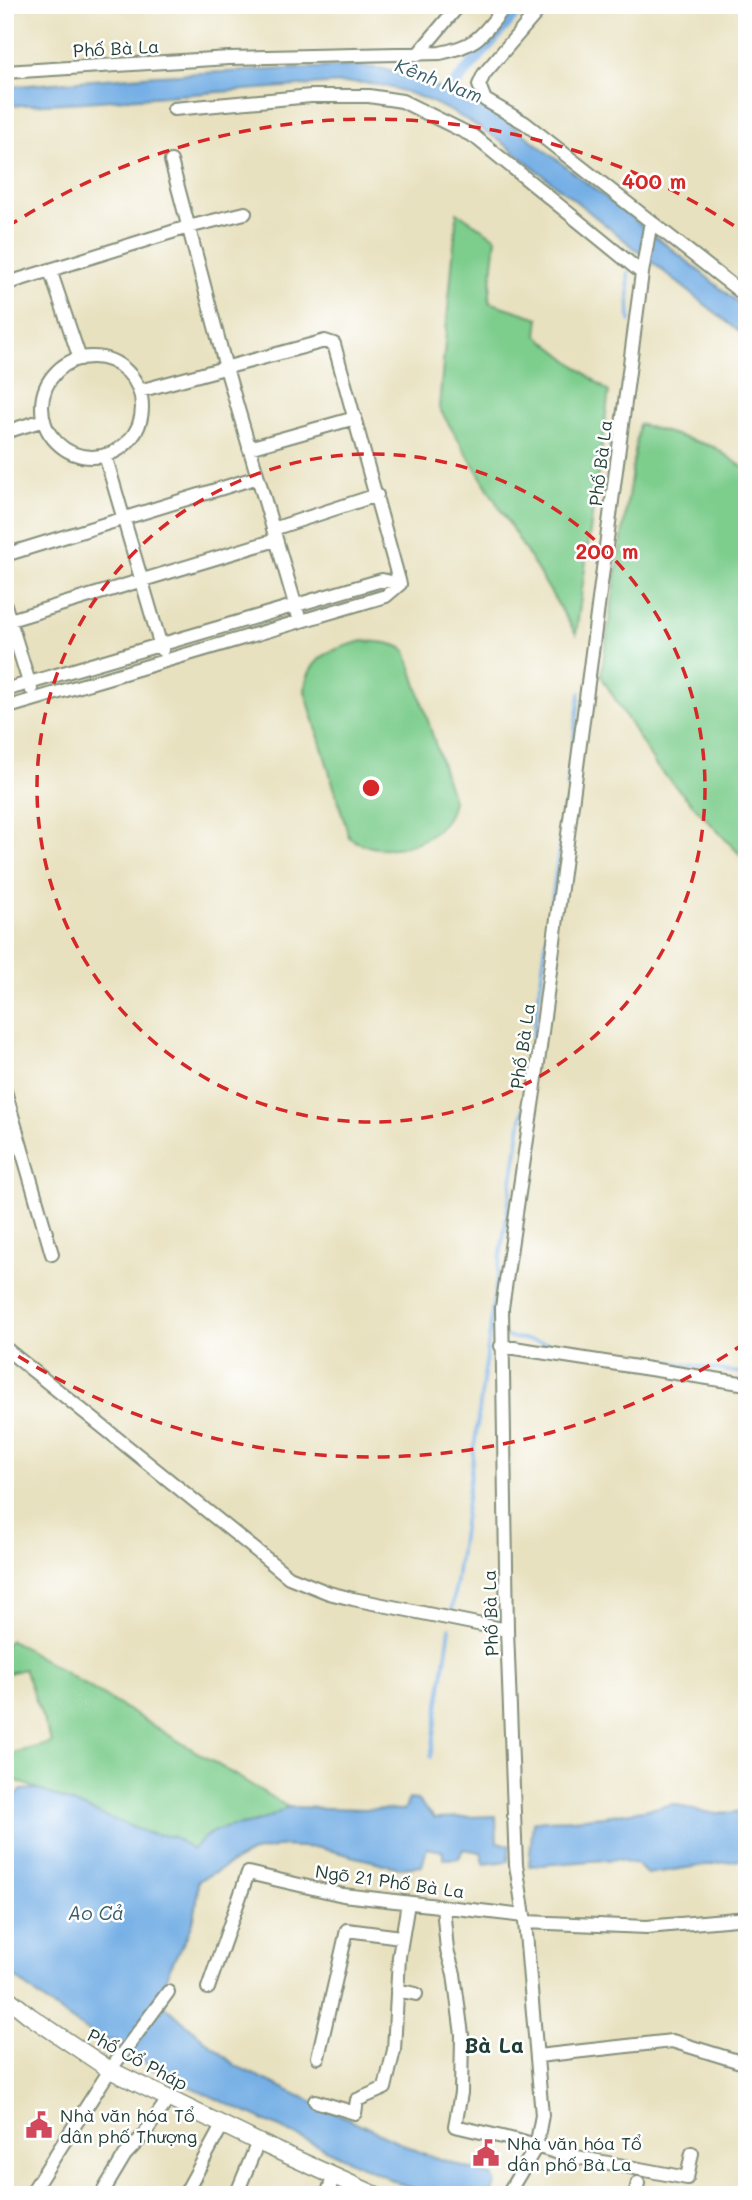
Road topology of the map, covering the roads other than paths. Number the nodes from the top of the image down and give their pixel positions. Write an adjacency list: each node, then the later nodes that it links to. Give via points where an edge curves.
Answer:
1 (459, 5): 4 (street)
2 (506, 5): 4 (street, Phố Bà La, via 480,37 463,48)
3 (543, 5): 9 (street, via 484,74 479,85 485,100 525,123)
4 (418, 54): 5 (street, Phố Bà La, via 229,58)
5 (5, 72)
6 (174, 109): 12 (street, via 311,96 402,101 475,137)
7 (171, 161): 10 (street)
8 (245, 212): 10 (street)
9 (651, 222): 12 (street, Phố Bà La); 14 (street)
10 (188, 227): 11 (street); 16 (street)
11 (50, 270): 13 (street); 15 (street)
12 (642, 273): 41 (street, Phố Bà La, via 502,1308)
13 (5, 284)
14 (747, 297)
15 (80, 359): 17 (street, via 114,362); 19 (street, via 50,379 44,392)
16 (226, 368): 17 (street); 18 (street, via 325,341 334,344); 21 (street)
17 (139, 391): 22 (street, via 142,408 134,435)
18 (355, 418): 21 (street); 24 (street)
19 (44, 420): 20 (street); 22 (street, via 58,444 70,452)
20 (5, 432)
21 (249, 448): 23 (street)
22 (105, 455): 25 (street)
23 (258, 477): 25 (street); 26 (street)
24 (377, 495): 26 (street); 29 (street)
25 (124, 518): 27 (street); 28 (street)
26 (274, 535): 28 (street); 30 (street)
27 (5, 555)
28 (142, 581): 31 (street); 33 (street)
29 (400, 584): 30 (street, via 382,580); 32 (street, via 386,596)
30 (295, 606): 32 (street); 33 (street)
31 (7, 610): 35 (street)
32 (300, 621): 34 (street)
33 (160, 645): 34 (street); 35 (street)
34 (165, 661): 37 (street)
35 (29, 683): 36 (street); 37 (street)
36 (5, 690)
37 (33, 699): 38 (street)
38 (5, 708)
39 (5, 1091): 40 (street)
40 (52, 1254)
41 (501, 1346): 43 (street); 44 (street, Phố Bà La)
42 (5, 1348): 44 (street, via 289,1577 353,1600)
43 (747, 1384)
44 (507, 1630): 48 (street, Phố Bà La, via 516,1865)
45 (408, 1903): 46 (street, Ngõ 21 Phố Bà La); 49 (street); 50 (street, Ngõ 21 Phố Bà La, via 342,1895 248,1873)
46 (443, 1907): 48 (street, Ngõ 21 Phố Bà La); 63 (street, via 462,2035 455,2126)
47 (747, 1918): 48 (street, Ngõ 21 Phố Bà La, via 647,1927)
48 (525, 1919): 55 (street, Phố Bà La)
49 (401, 1937): 51 (street); 56 (street, via 347,1930)
50 (208, 1988)
51 (397, 1990): 53 (street); 60 (street, via 394,2050 385,2088 357,2100 355,2113)
52 (167, 1992): 58 (street)
53 (416, 1994)
54 (5, 1996): 58 (main road, Phố Cổ Pháp)
55 (538, 2056): 57 (street, via 672,2041); 63 (street, Phố Bà La, via 542,2115)
56 (318, 2057)
57 (747, 2064)
58 (110, 2070): 59 (main road, Phố Cổ Pháp); 68 (street)
59 (169, 2098): 61 (main road, Phố Cổ Pháp); 69 (street)
60 (315, 2101)
61 (223, 2124): 62 (main road, Phố Cổ Pháp); 67 (street)
62 (258, 2142): 65 (main road, Phố Cổ Pháp); 70 (street)
63 (536, 2147): 64 (street, via 687,2178); 73 (street, Phố Bà La)
64 (692, 2153)
65 (334, 2175): 66 (main road, Phố Cổ Pháp); 71 (street)
66 (356, 2190): 72 (main road, Phố Cổ Pháp)
67 (186, 2192)
68 (30, 2195)
69 (101, 2195)
70 (236, 2195)
71 (327, 2195)
72 (376, 2195)
73 (507, 2195)

